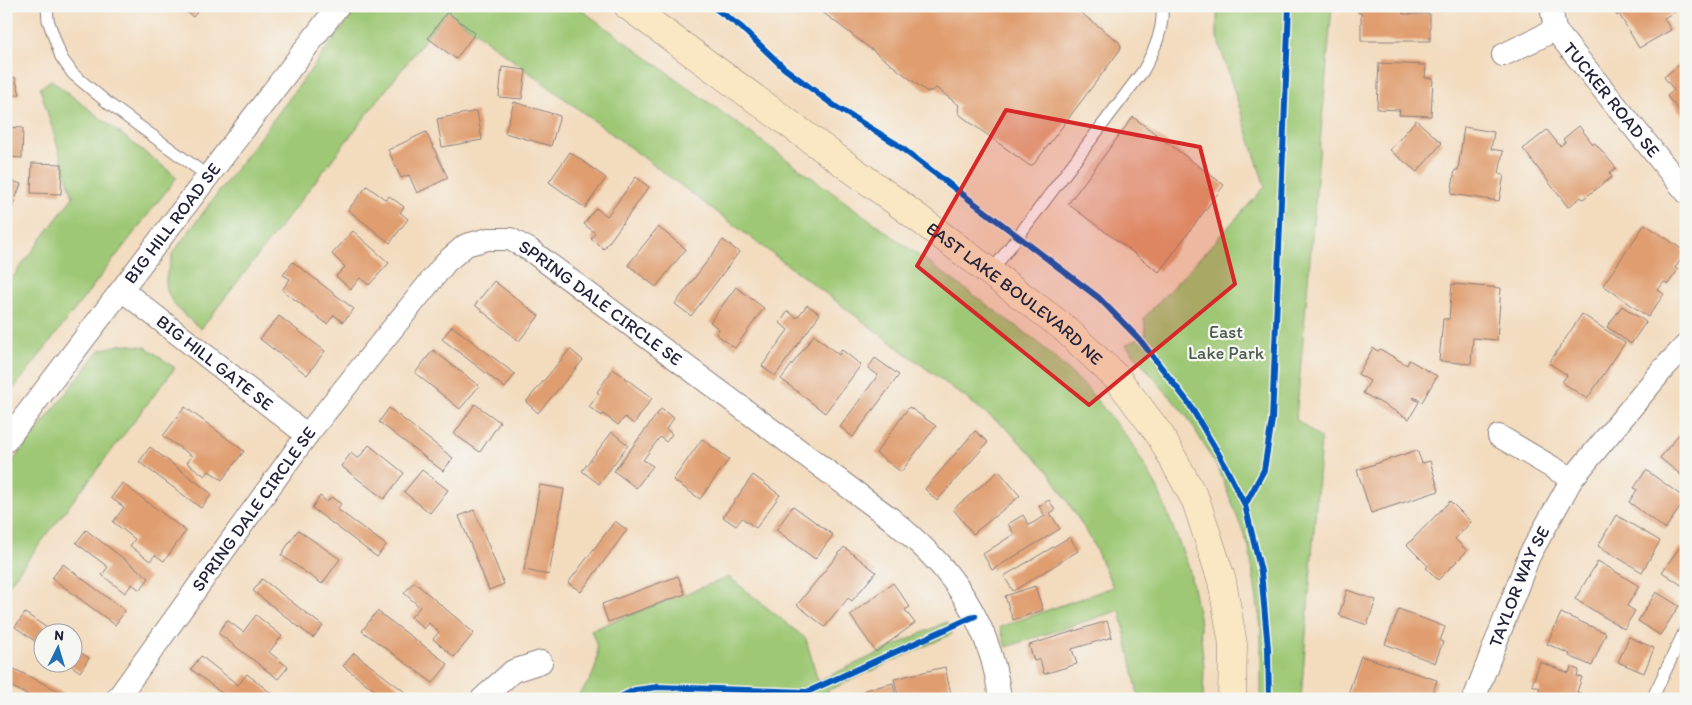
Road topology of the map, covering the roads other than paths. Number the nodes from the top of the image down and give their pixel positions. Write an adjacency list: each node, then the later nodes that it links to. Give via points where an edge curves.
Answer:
1 (47, 6): 8 (lane, via 48,20 61,57 73,74)
2 (338, 6): 8 (street, BIG HILL ROAD SE)
3 (628, 6): 10 (main road, EAST LAKE BOULEVARD NE)
4 (1162, 6): 10 (lane, via 1156,49 1143,71)
5 (1551, 6): 6 (street, TUCKER ROAD SE)
6 (1554, 30): 7 (street, TUCKER ROAD SE); 9 (street, TUCKER ROAD SE)
7 (1503, 56)
8 (209, 177): 11 (street, BIG HILL ROAD SE)
9 (1686, 192)
10 (991, 272): 22 (main road, EAST LAKE BOULEVARD NE, via 1063,327 1117,378 1160,435 1196,501 1222,581 1233,644)
11 (122, 290): 13 (street, BIG HILL GATE SE); 15 (street, BIG HILL ROAD SE)
12 (1686, 345): 16 (street, TAYLOR WAY SE)
13 (307, 435): 19 (street, SPRING DALE CIRCLE SE); 21 (street, SPRING DALE CIRCLE SE, via 446,262 466,245 488,238 510,239 530,250 890,518 927,551 952,578 971,608 988,644)
14 (1498, 436): 16 (street)
15 (6, 440)
16 (1572, 479): 23 (street, TAYLOR WAY SE, via 1529,556)
17 (1686, 628): 24 (lane)
18 (540, 662): 20 (street, via 513,671)
19 (117, 699)
20 (482, 699)
21 (1000, 699)
22 (1232, 699)
23 (1474, 699)
24 (1652, 699)

